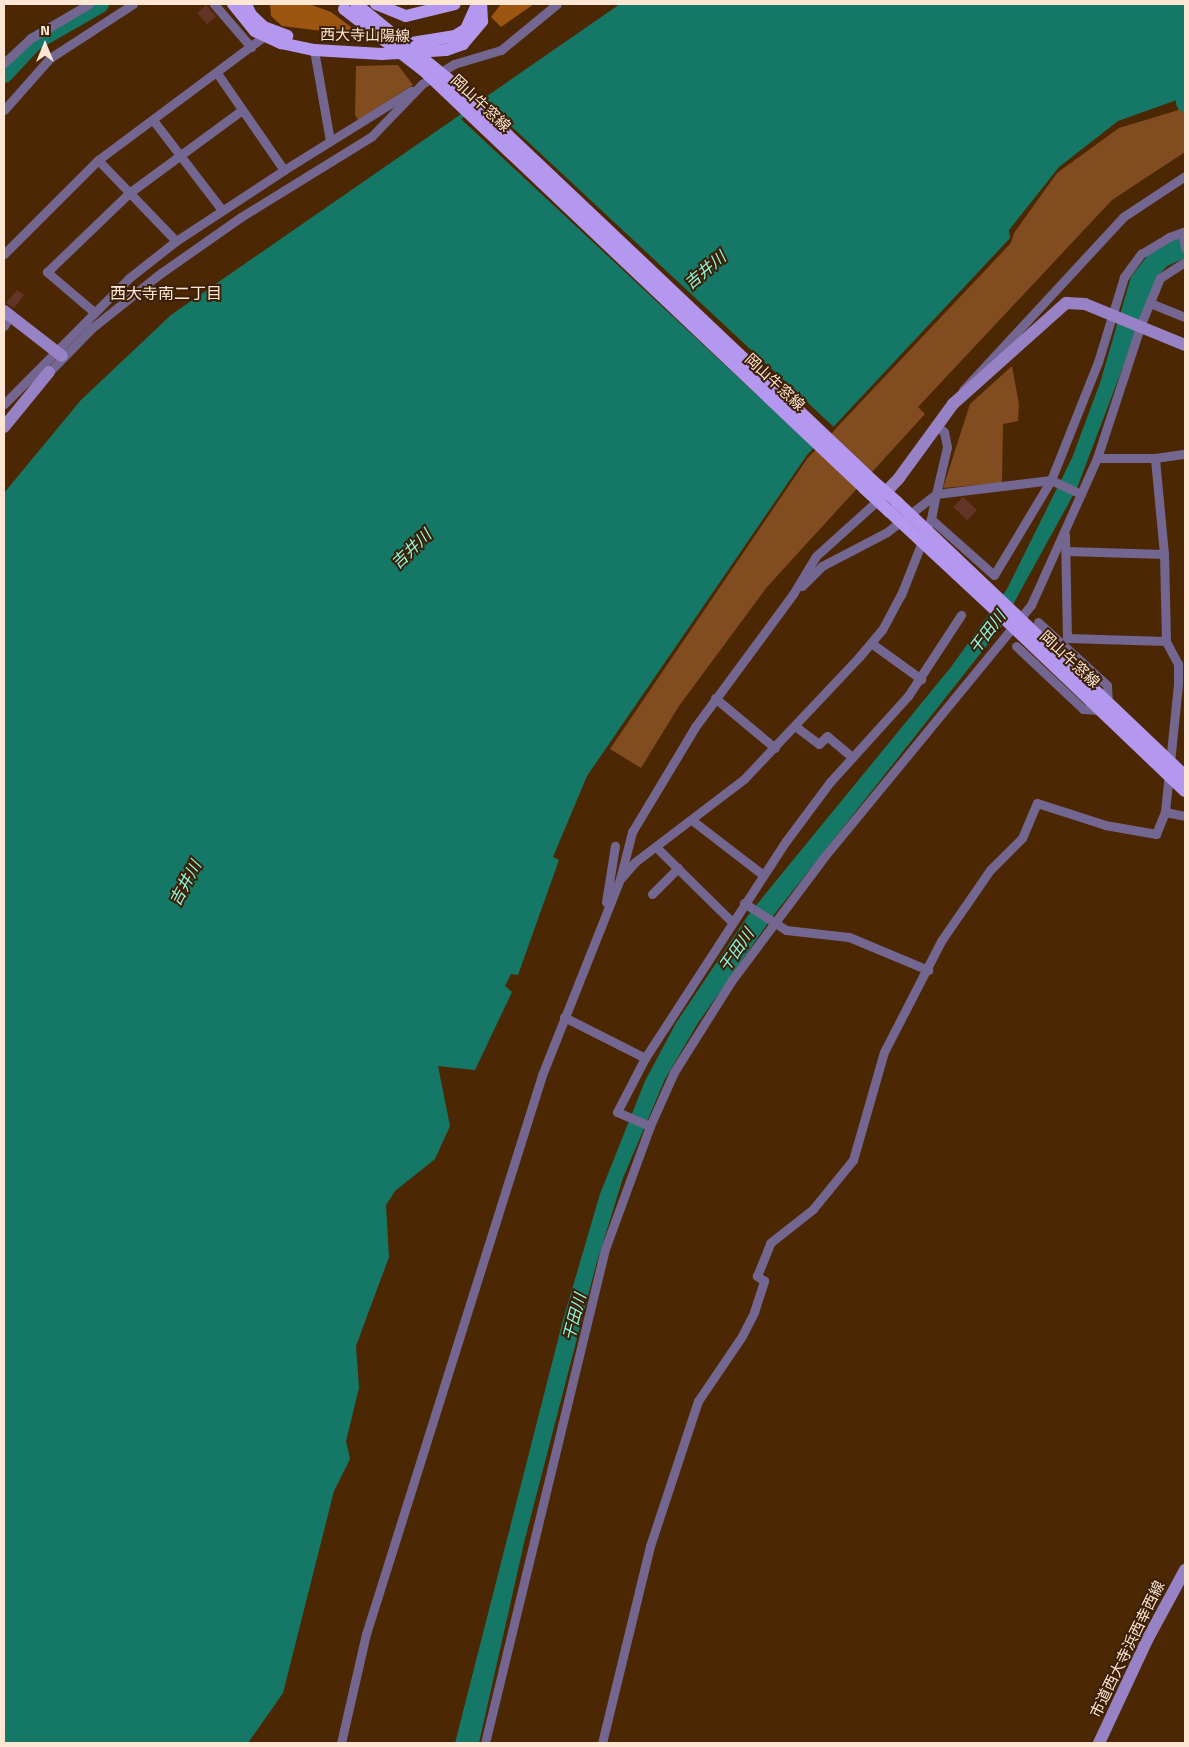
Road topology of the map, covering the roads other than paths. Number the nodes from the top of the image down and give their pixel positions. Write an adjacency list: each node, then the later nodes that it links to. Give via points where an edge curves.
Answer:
1 (89, 4): 16 (street, via 31,38)
2 (133, 4): 19 (street, via 50,58)
3 (214, 4): 14 (street)
4 (233, 4): 13 (main road, 西大寺山陽線, via 244,21)
5 (246, 4): 9 (main road, 西大寺山陽線, via 251,16 264,27 283,35 314,42 388,46 455,36 466,29)
6 (356, 4): 50 (main road, 岡山牛窓線, bridge, via 454,84)
7 (376, 4): 8 (main road, via 406,16)
8 (455, 4)
9 (476, 4)
10 (481, 4): 15 (main road, 西大寺山陽線, via 484,13 477,32 455,48 382,54)
11 (557, 4): 18 (street, via 501,50 454,64)
12 (340, 6): 50 (main road, 岡山牛窓線, bridge, via 423,70)
13 (264, 36): 14 (street); 15 (main road, 西大寺山陽線)
14 (251, 47): 17 (street)
15 (314, 50): 22 (street)
16 (4, 63)
17 (217, 73): 20 (street); 21 (street)
18 (422, 84): 22 (street); 40 (street, via 372,136 241,217 160,273)
19 (4, 110)
20 (242, 110): 23 (street); 25 (street)
21 (153, 120): 23 (street); 24 (street)
22 (330, 141): 25 (street)
23 (179, 154): 27 (street); 28 (street)
24 (98, 160): 27 (street); 31 (street)
25 (284, 170): 28 (street)
26 (1185, 176): 43 (street, via 1123,216 975,373)
27 (129, 193): 29 (street); 34 (street, via 48,272)
28 (222, 210): 29 (street)
29 (176, 242): 34 (street)
30 (1185, 248): 35 (street, via 1183,232 1155,245 1131,264)
31 (4, 254)
32 (1185, 262): 33 (street, via 1160,278)
33 (1150, 304): 37 (street); 38 (street)
34 (94, 312): 40 (street)
35 (1116, 315): 38 (street); 43 (street, via 1079,302 1066,304); 49 (street)
36 (6, 317): 40 (street)
37 (1185, 317)
38 (1139, 323): 39 (street); 47 (street)
39 (1185, 345)
40 (59, 352): 41 (street); 42 (street)
41 (49, 372): 45 (street)
42 (4, 404)
43 (953, 404): 44 (street)
44 (936, 426): 51 (street, via 944,432 947,447); 53 (street)
45 (4, 427)
46 (1185, 454): 48 (street)
47 (1097, 458): 48 (street); 52 (street)
48 (1155, 458): 57 (street)
49 (1052, 481): 51 (street); 52 (street); 54 (street, via 994,575)
50 (869, 485): 53 (main road, 岡山牛窓線)
51 (936, 494): 54 (street); 58 (street, via 887,532 822,566)
52 (1080, 494): 55 (street)
53 (881, 496): 58 (street, via 816,556); 60 (main road, 岡山牛窓線, bridge)
54 (931, 520): 64 (street, via 901,595)
55 (1065, 532): 56 (street); 60 (street)
56 (1066, 551): 57 (street); 63 (street)
57 (1164, 554): 62 (street)
58 (793, 594): 68 (street)
59 (961, 615): 66 (street)
60 (1014, 621): 69 (main road, 岡山牛窓線); 89 (street)
61 (1038, 622): 63 (street)
62 (1166, 641): 63 (street); 67 (street, via 1178,664)
63 (1066, 642): 69 (street, via 1107,685)
64 (871, 643): 66 (street); 70 (street)
65 (1016, 646): 69 (street, via 1083,709)
66 (921, 679): 72 (street)
67 (1182, 696): 73 (street)
68 (715, 698): 71 (street); 84 (street, via 644,808 632,832)
69 (1104, 706): 73 (main road, 岡山牛窓線); 74 (main road, 岡山牛窓線)
70 (795, 726): 71 (street); 72 (street, via 819,744 827,736)
71 (774, 748): 79 (street)
72 (852, 756): 83 (street)
73 (1170, 761): 74 (street); 75 (main road, 岡山牛窓線)
74 (1168, 775): 76 (main road, 岡山牛窓線); 77 (street)
75 (1185, 776)
76 (1185, 791)
77 (1165, 812): 78 (street); 90 (street, via 1156,834 1105,826 1036,802 1022,838 990,870 941,942)
78 (1185, 816)
79 (693, 820): 81 (street); 83 (street)
80 (615, 846): 87 (street)
81 (656, 847): 82 (street); 84 (street, via 635,862)
82 (678, 868): 85 (street); 88 (street)
83 (763, 875): 86 (street)
84 (620, 879): 87 (street)
85 (652, 894)
86 (746, 904): 88 (street); 89 (street)
87 (604, 912): 91 (street)
88 (732, 922): 92 (street)
89 (772, 922): 90 (street, via 786,930 849,937); 93 (street, via 694,1038)
90 (928, 970): 97 (street, via 884,1052 852,1160 813,1208 770,1243 756,1276 764,1281 754,1312 742,1336 698,1401 650,1546)
91 (564, 1017): 92 (street); 95 (street, via 542,1075 366,1634)
92 (645, 1058): 93 (street, via 617,1112)
93 (648, 1126): 96 (street, via 605,1249)
94 (1185, 1570): 98 (street, 市道西大寺浜西幸西線, via 1146,1640)
95 (342, 1743)
96 (484, 1743)
97 (602, 1743)
98 (1100, 1743)

